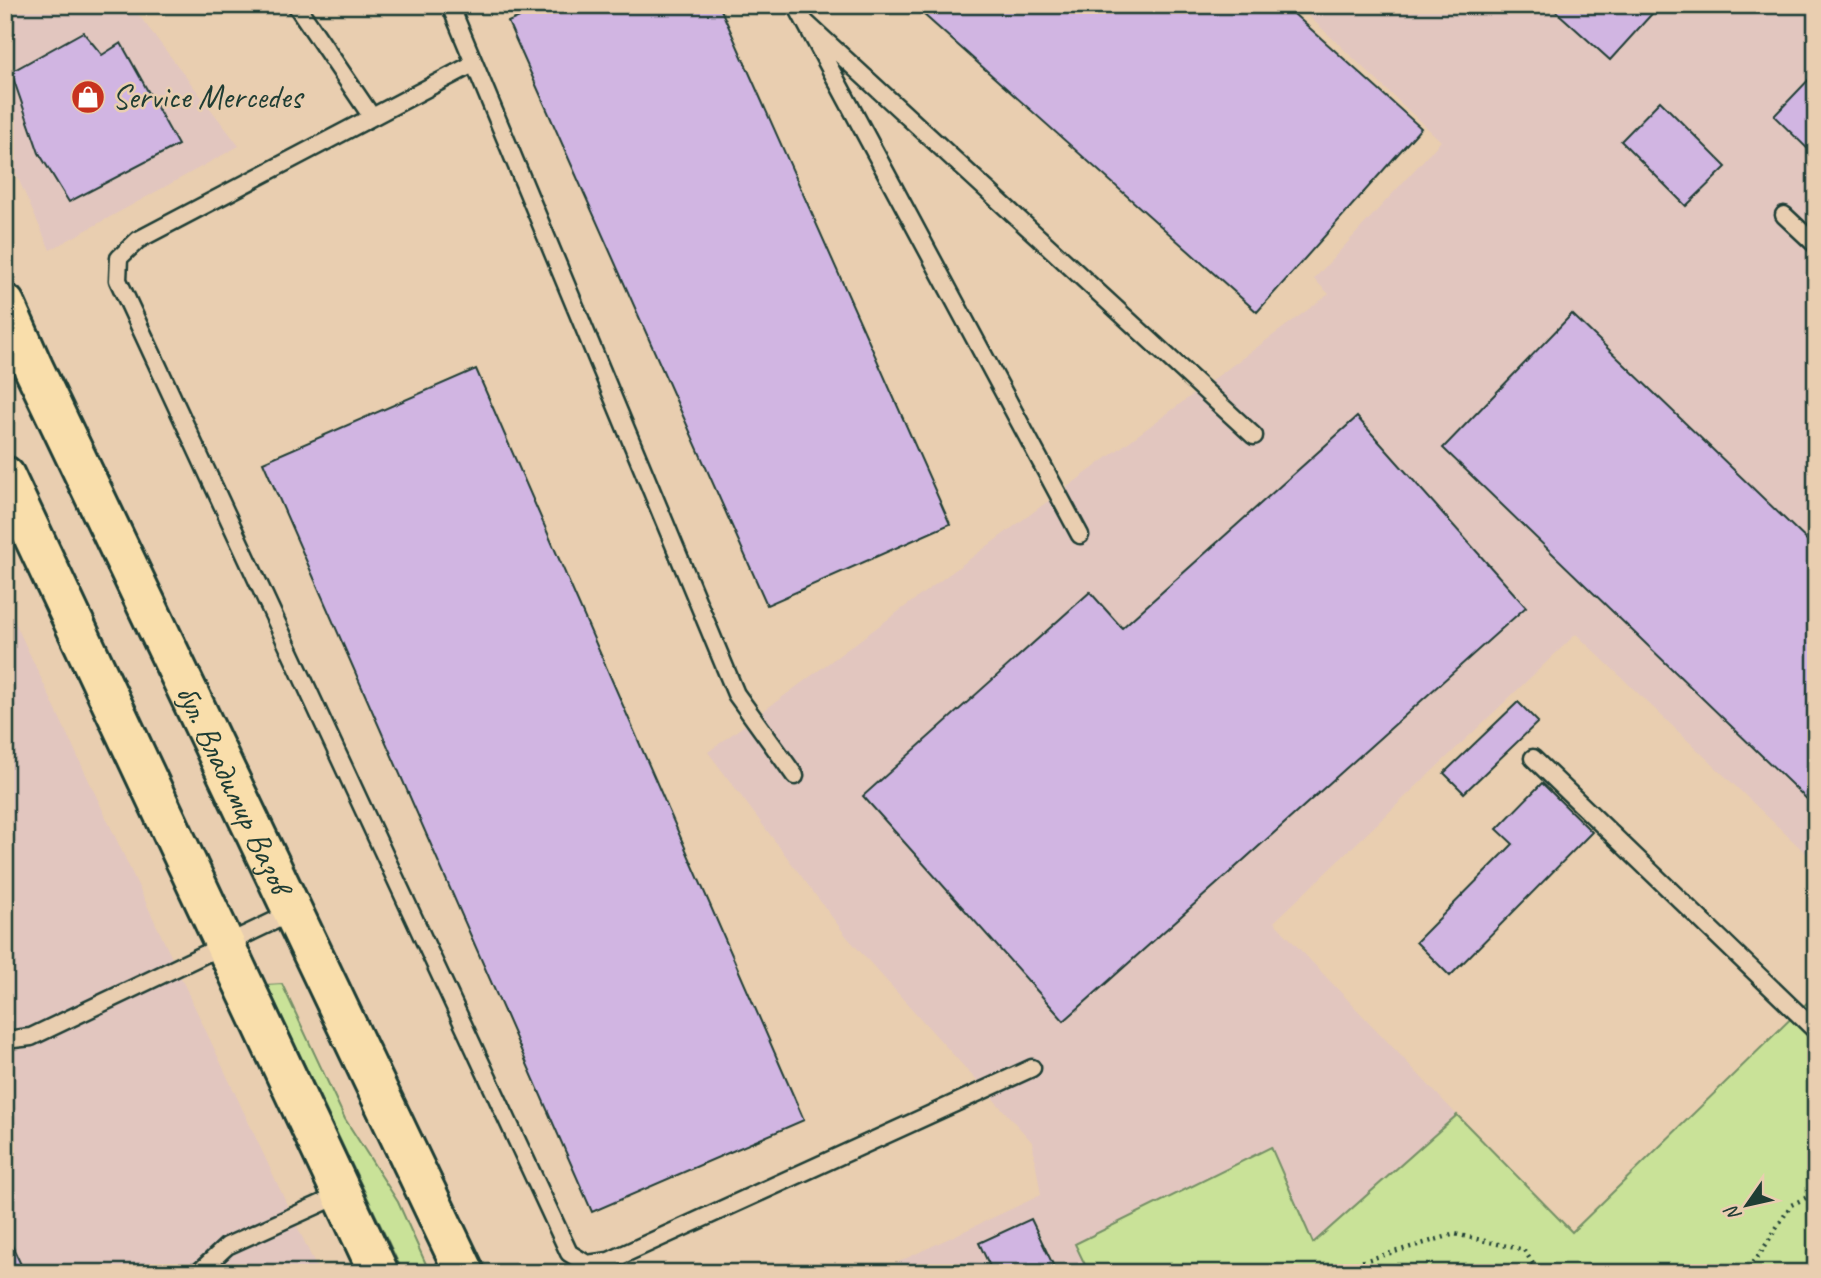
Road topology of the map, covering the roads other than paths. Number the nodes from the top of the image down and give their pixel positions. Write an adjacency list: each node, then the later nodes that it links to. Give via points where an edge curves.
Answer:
1 (296, 5): 6 (lane)
2 (450, 5): 5 (lane)
3 (796, 5): 4 (lane)
4 (806, 22): 10 (lane); 12 (lane)
5 (472, 64): 6 (lane); 14 (lane, via 736,694)
6 (372, 117): 19 (lane, via 138,240 119,258 118,280 569,1253 587,1264 609,1261)
7 (1784, 215): 8 (lane)
8 (1816, 245)
9 (5, 304): 15 (main road, бул. Владимир Вазов)
10 (1254, 436)
11 (5, 476): 16 (main road)
12 (1080, 535)
13 (1533, 758): 17 (lane)
14 (795, 776)
15 (294, 911): 16 (lane); 23 (main road, бул. Владимир Вазов)
16 (225, 944): 18 (lane, via 30,1037); 20 (main road)
17 (1816, 1031)
18 (5, 1040)
19 (1032, 1068)
20 (342, 1194): 21 (lane, via 227,1246); 22 (main road)
21 (198, 1273)
22 (379, 1273)
23 (465, 1273)

